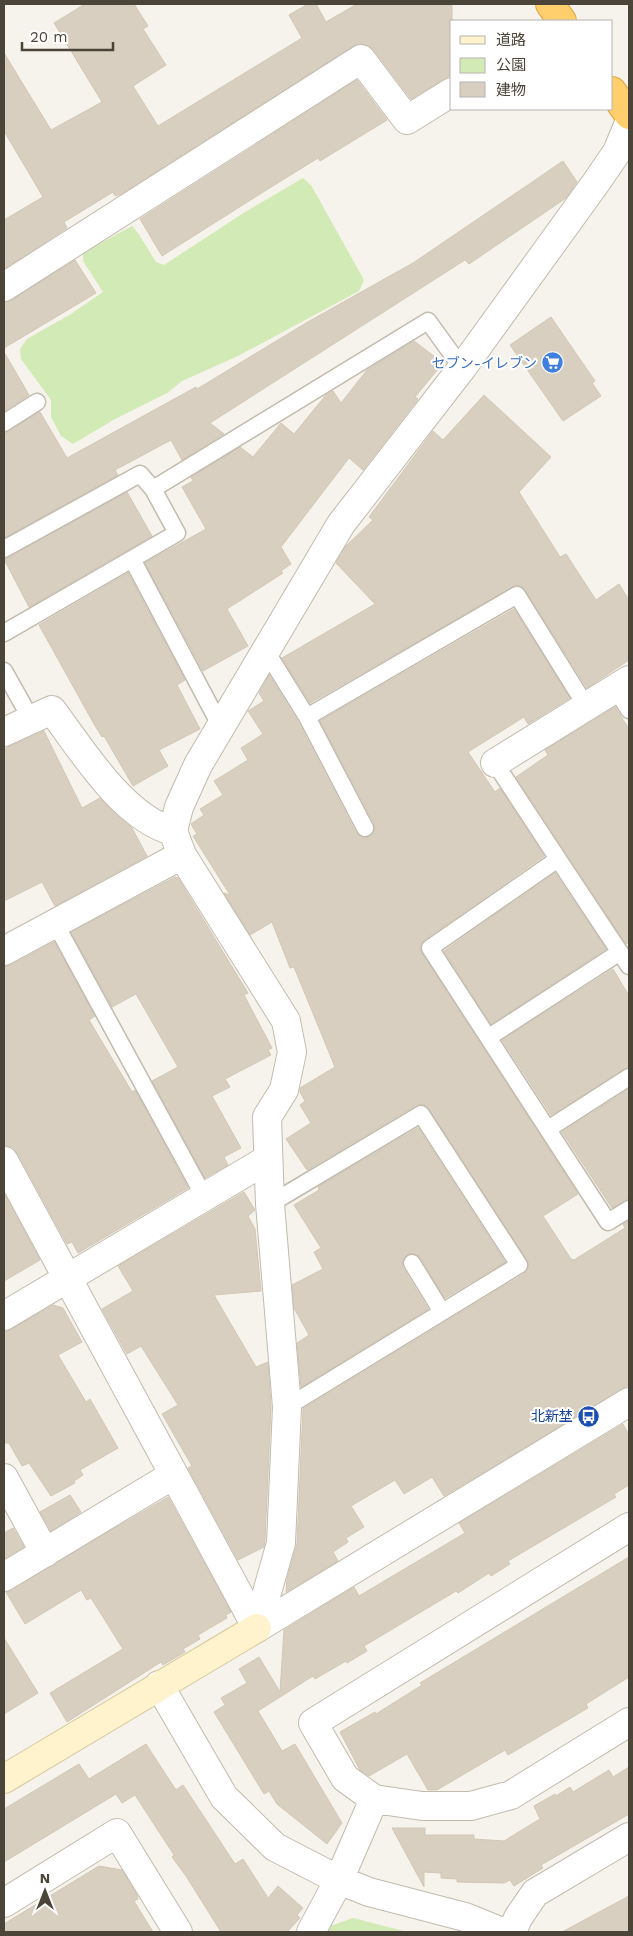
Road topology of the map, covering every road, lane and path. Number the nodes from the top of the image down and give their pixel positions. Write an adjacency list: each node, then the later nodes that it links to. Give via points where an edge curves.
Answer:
1 (550, 4): 2 (highway)
2 (561, 20)
3 (613, 92): 5 (highway)
4 (450, 93): 7 (street, via 407,120 361,59)
5 (629, 115)
6 (629, 123): 8 (street, via 610,163)
7 (4, 287)
8 (462, 368): 11 (lane, via 428,321); 15 (street, via 341,524)
9 (37, 402): 10 (lane)
10 (4, 423)
11 (153, 490): 12 (lane, via 140,474); 13 (lane, via 177,533)
12 (4, 549)
13 (132, 559): 14 (lane); 21 (lane)
14 (4, 633)
15 (266, 651): 19 (lane); 21 (street)
16 (4, 671): 20 (lane)
17 (625, 693): 18 (street)
18 (586, 706): 19 (lane, via 517,595); 23 (street)
19 (307, 717): 24 (lane)
20 (31, 719): 22 (street); 25 (street, via 52,710 108,786)
21 (220, 725): 25 (street, via 179,807)
22 (4, 732)
23 (495, 763): 26 (lane)
24 (365, 828)
25 (177, 843): 27 (street); 34 (street, via 286,1021 292,1052 284,1090 267,1117)
26 (558, 859): 29 (lane); 31 (lane, via 430,948)
27 (55, 923): 28 (street); 36 (lane)
28 (4, 950)
29 (620, 952): 30 (lane); 31 (lane)
30 (629, 966)
31 (489, 1037): 33 (lane)
32 (629, 1077): 33 (lane)
33 (548, 1129): 38 (lane, via 608,1222)
34 (268, 1159): 36 (street); 37 (street)
35 (4, 1160): 40 (street)
36 (205, 1198): 40 (street)
37 (270, 1204): 41 (lane, via 421,1114 519,1265); 44 (street)
38 (629, 1208)
39 (412, 1263): 41 (lane)
40 (69, 1278): 42 (street); 45 (street)
41 (442, 1312): 44 (lane)
42 (4, 1316)
43 (629, 1402): 50 (street)
44 (287, 1408): 50 (street, via 281,1543)
45 (173, 1475): 48 (street); 50 (street)
46 (4, 1478): 48 (street)
47 (629, 1527): 54 (street, via 313,1723 345,1778)
48 (45, 1552): 49 (street)
49 (4, 1577)
50 (257, 1628): 51 (street)
51 (159, 1686): 53 (street); 56 (street, via 224,1797 275,1847)
52 (629, 1722): 54 (street, via 511,1795 471,1806 422,1806)
53 (4, 1779)
54 (374, 1799): 56 (street)
55 (629, 1837): 61 (street, via 535,1894)
56 (339, 1880): 59 (street); 60 (street, via 369,1892 465,1917)
57 (4, 1903): 58 (street, via 117,1832)
58 (178, 1932)
59 (312, 1932)
60 (502, 1932)
61 (512, 1932)

